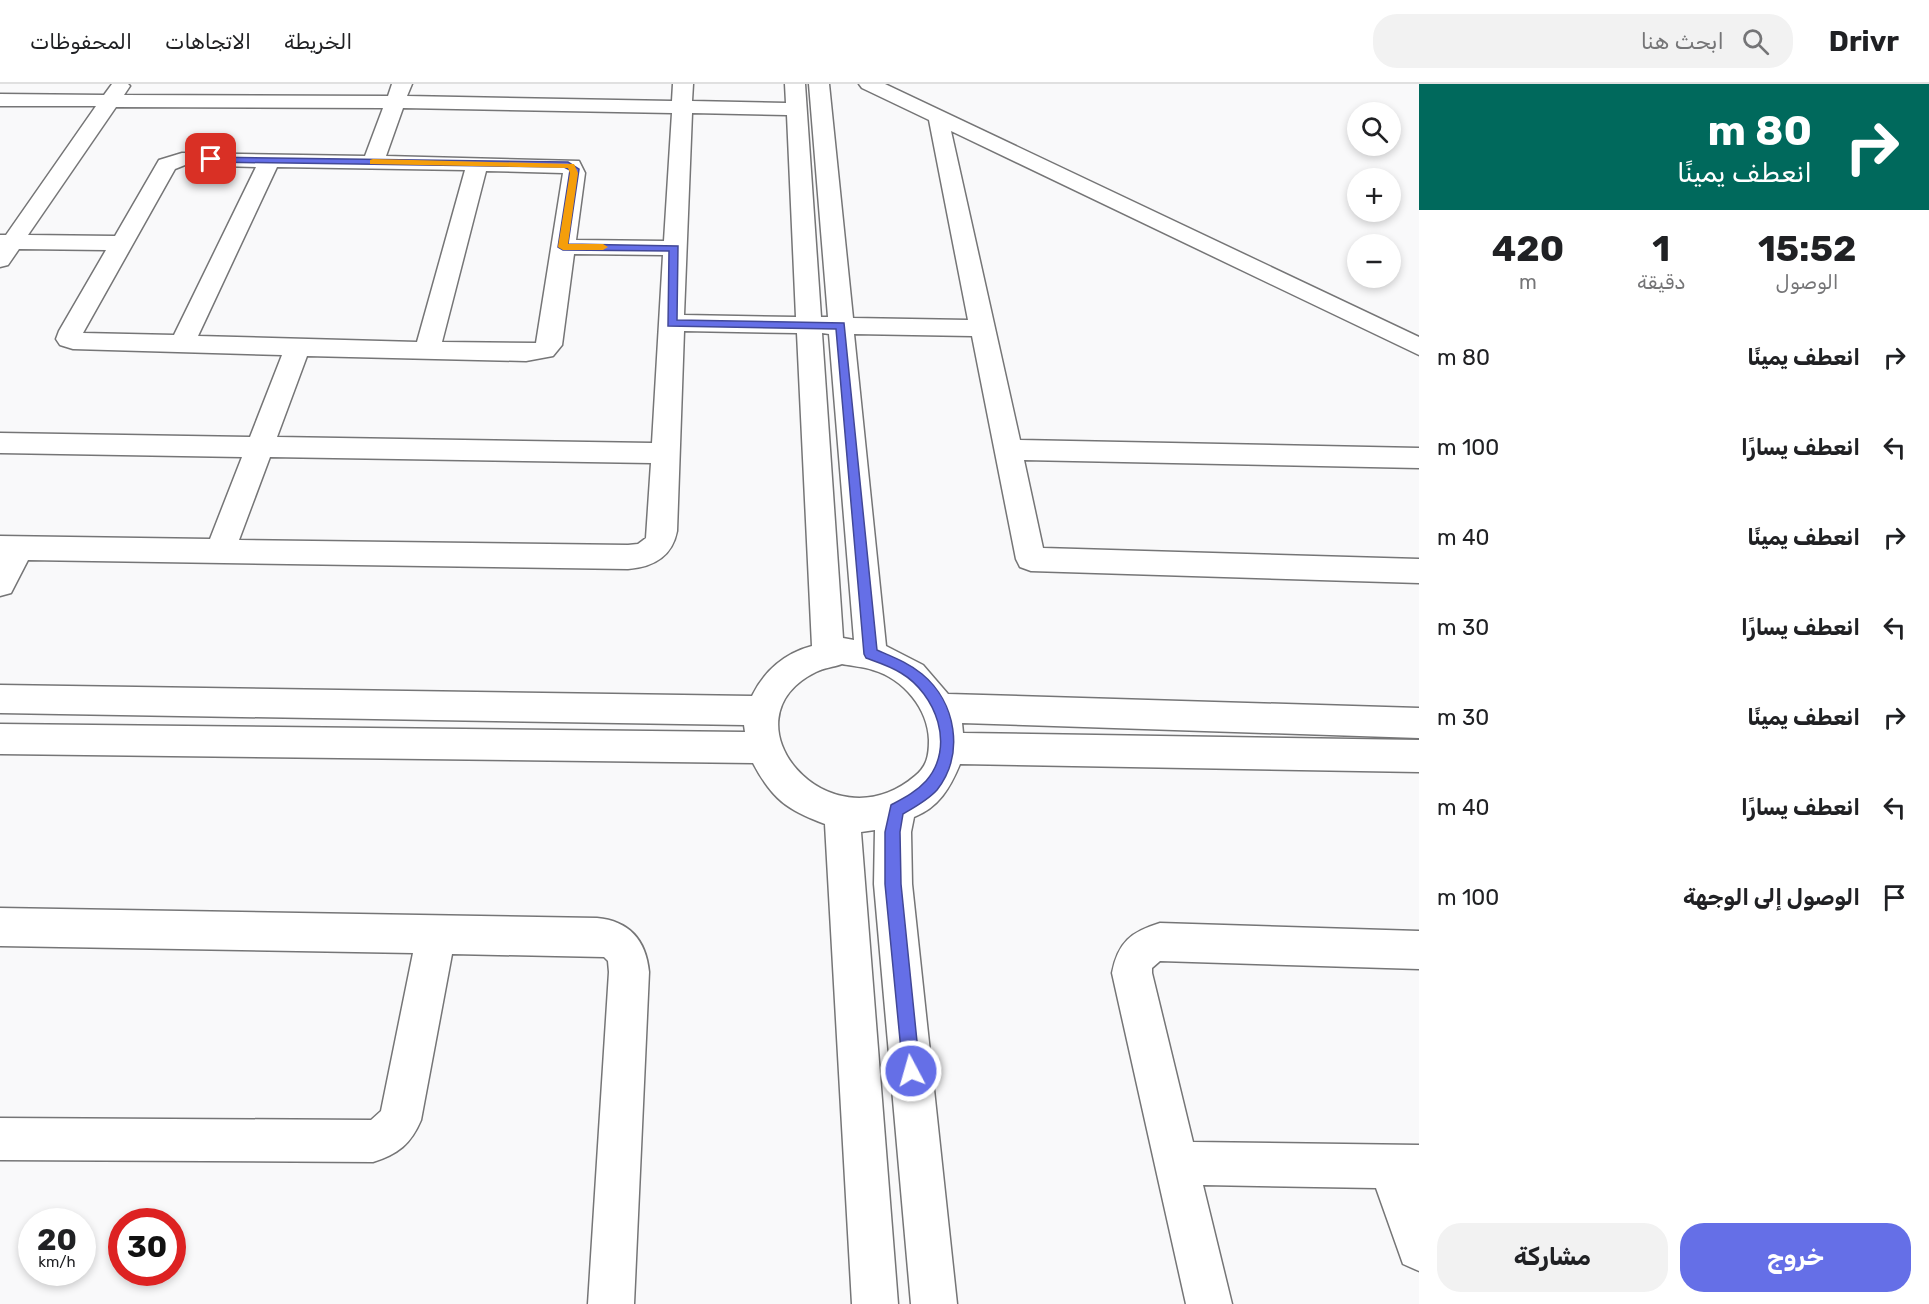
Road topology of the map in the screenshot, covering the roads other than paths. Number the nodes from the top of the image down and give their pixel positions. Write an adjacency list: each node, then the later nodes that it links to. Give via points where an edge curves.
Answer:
1 (819, 84): 20 (street)
2 (869, 84): 9 (street)
3 (904, 84): 18 (street)
4 (115, 92): 5 (street); 8 (street); 15 (street)
5 (398, 93): 6 (street); 11 (street)
6 (683, 95): 7 (street); 16 (street)
7 (796, 96): 19 (street)
8 (0, 100)
9 (938, 117): 21 (street); 24 (street)
10 (270, 160): 11 (street); 13 (street, via 174,161 167,165); 22 (street)
11 (373, 162): 12 (street)
12 (477, 164): 14 (street, via 571,166 574,173); 25 (street)
13 (123, 243): 15 (street); 22 (street, via 69,339)
14 (563, 247): 16 (street); 25 (street, via 549,345 544,350)
15 (4, 248)
16 (674, 248): 17 (street)
17 (672, 323): 19 (street); 29 (street)
18 (1419, 324)
19 (809, 325): 20 (street); 35 (street)
20 (841, 326): 21 (street); 36 (street)
21 (984, 328): 28 (street)
22 (182, 344): 23 (street)
23 (298, 347): 25 (street); 27 (street)
24 (1419, 347)
25 (427, 351)
26 (0, 444): 27 (street)
27 (260, 447): 29 (street); 32 (street)
28 (1010, 450): 30 (street); 33 (street, via 1031,559)
29 (667, 453): 32 (street, via 661,541 641,556)
30 (1419, 458)
31 (9, 548): 32 (street); 34 (street)
32 (220, 551)
33 (1419, 571)
34 (0, 584)
35 (828, 653): 36 (street); 39 (street, via 809,658 786,673 768,694)
36 (871, 654): 38 (street, via 920,679)
37 (0, 699): 39 (street)
38 (940, 708): 40 (street); 43 (street)
39 (762, 711): 42 (street)
40 (1419, 723)
41 (0, 739): 42 (street)
42 (763, 748): 46 (street, via 784,782 801,797)
43 (948, 748): 44 (street); 45 (street, via 932,785)
44 (1419, 756)
45 (897, 810): 46 (street, via 870,815); 56 (street, via 892,843 893,884)
46 (842, 814): 55 (street)
47 (0, 927): 48 (street)
48 (436, 934): 50 (street, via 402,1113 392,1132 381,1139 368,1142); 54 (street, via 608,938 624,948 629,959)
49 (1419, 950): 51 (street, via 1160,942 1139,951 1132,973)
50 (0, 1138)
51 (1176, 1163): 52 (street); 57 (street)
52 (1405, 1167): 53 (street)
53 (1419, 1248)
54 (612, 1304)
55 (875, 1304)
56 (934, 1304)
57 (1209, 1304)

